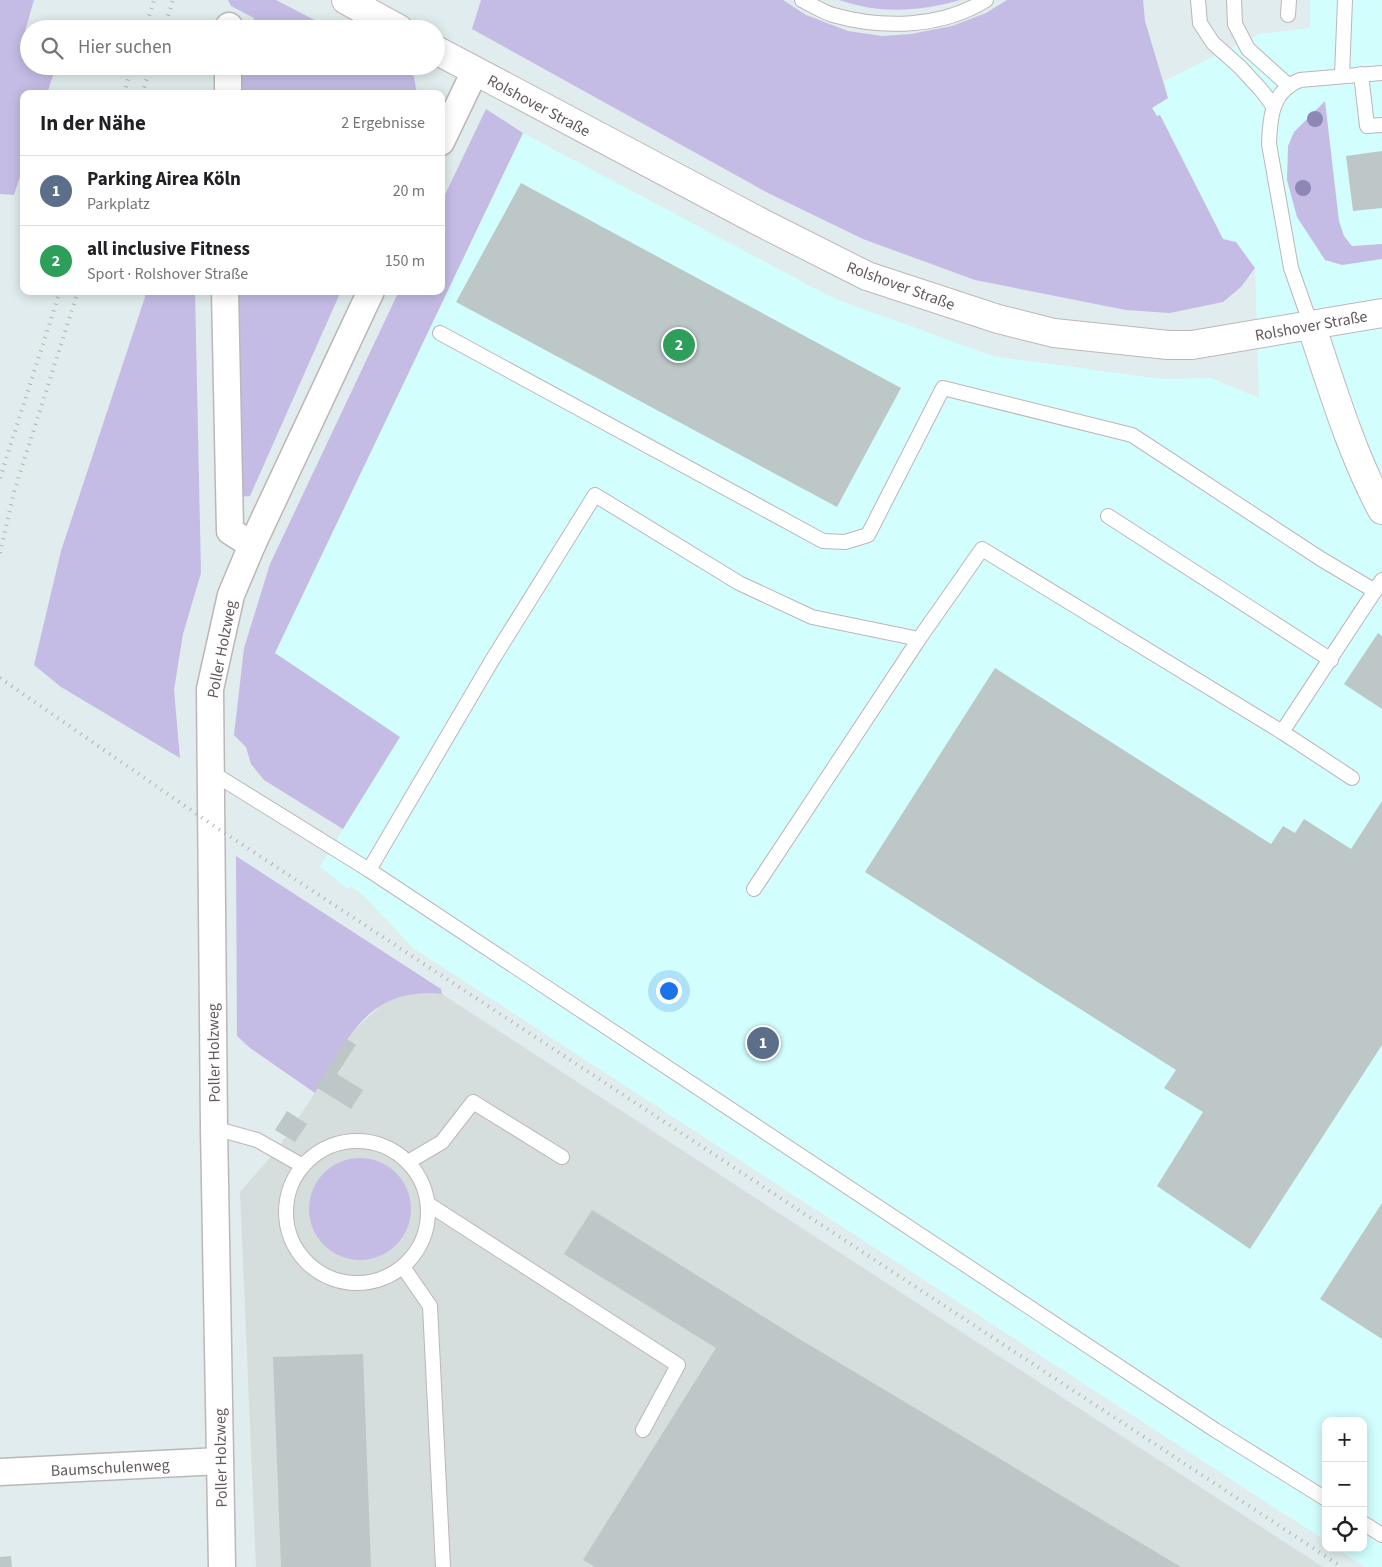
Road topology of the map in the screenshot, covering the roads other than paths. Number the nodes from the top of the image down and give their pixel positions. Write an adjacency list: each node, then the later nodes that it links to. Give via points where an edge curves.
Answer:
1 (346, 0): 9 (street)
2 (802, 0): 3 (lane, via 832,15 883,25 924,23 976,7)
3 (986, 0)
4 (1198, 0): 18 (lane, via 1200,24 1213,43 1240,67)
5 (1234, 0): 16 (lane, via 1235,24 1248,49)
6 (1289, 0): 8 (lane)
7 (1345, 0): 15 (lane)
8 (1288, 15)
9 (382, 20)
10 (445, 55): 11 (street, Rolshover Straße)
11 (475, 71): 20 (street); 24 (street, Rolshover Straße, via 867,276 998,319 1054,333 1168,345 1192,345)
12 (1382, 73): 13 (lane)
13 (1361, 74): 15 (lane); 19 (lane, via 1367,126)
14 (228, 75): 17 (street)
15 (1342, 75): 16 (lane, via 1300,80)
16 (1288, 85): 18 (lane, via 1281,91)
17 (228, 90)
18 (1274, 107): 24 (lane, via 1269,144 1291,268)
19 (1382, 125)
20 (445, 134)
21 (225, 295): 28 (street, via 230,531)
22 (369, 295): 28 (street, Poller Holzweg)
23 (1382, 313): 24 (street, Rolshover Straße)
24 (1310, 325): 26 (street, via 1358,457)
25 (440, 333): 29 (lane, via 823,541 845,542 868,535 942,388 1132,435 1321,559)
26 (1382, 510)
27 (1108, 516): 31 (lane)
28 (252, 545): 33 (street, Poller Holzweg, via 231,595 210,689)
29 (1378, 585): 31 (lane)
30 (919, 638): 32 (lane, via 982,549); 35 (lane, via 812,617 739,583 595,495 491,662); 36 (lane)
31 (1331, 660): 32 (lane)
32 (1282, 732): 34 (lane)
33 (211, 772): 35 (lane); 37 (street, Poller Holzweg)
34 (1352, 778)
35 (369, 870): 46 (lane, via 1207,1424)
36 (754, 889)
37 (214, 1128): 40 (lane, via 257,1140); 44 (street, Poller Holzweg)
38 (562, 1157): 39 (lane, via 474,1102 442,1142)
39 (408, 1162): 40 (lane, via 389,1148 366,1140 342,1142 320,1150); 41 (lane, via 422,1181)
40 (303, 1166): 42 (lane, via 291,1186 286,1209 289,1232 300,1253 316,1270 336,1280 360,1283 382,1278)
41 (428, 1204): 42 (lane, via 427,1228 418,1249); 43 (lane, via 678,1365)
42 (403, 1267): 50 (lane, via 430,1306)
43 (643, 1430)
44 (220, 1461): 45 (street, Baumschulenweg); 49 (street, Poller Holzweg)
45 (0, 1472)
46 (1322, 1496)
47 (1367, 1526): 48 (lane)
48 (1382, 1535)
49 (222, 1567)
50 (443, 1567)

